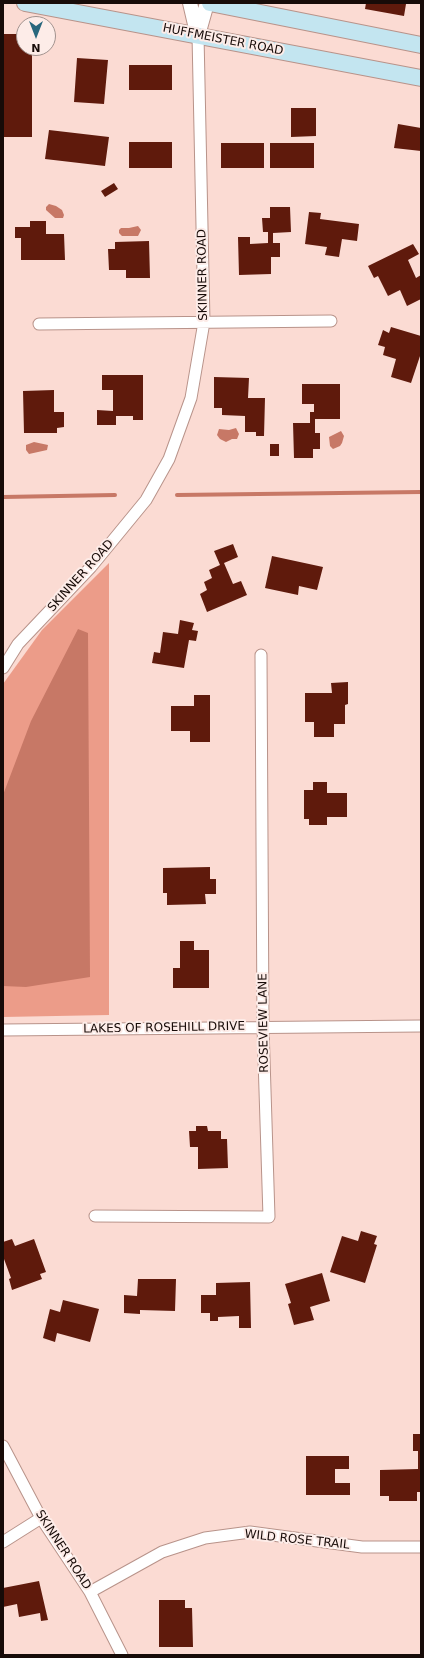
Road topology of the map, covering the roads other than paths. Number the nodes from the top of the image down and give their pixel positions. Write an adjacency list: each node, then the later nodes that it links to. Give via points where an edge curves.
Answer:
1 (25, 3): 5 (main road, HUFFMEISTER ROAD)
2 (190, 3): 5 (street, SKINNER ROAD)
3 (207, 3): 5 (street, SKINNER ROAD)
4 (210, 3): 6 (main road)
5 (198, 35): 7 (main road, HUFFMEISTER ROAD); 9 (street, SKINNER ROAD)
6 (421, 45)
7 (421, 78)
8 (331, 321): 9 (street)
9 (204, 322): 10 (street); 12 (street, SKINNER ROAD, via 191,398 169,459 146,500 91,567 18,644)
10 (39, 324)
11 (261, 655): 14 (street, ROSEVIEW LANE)
12 (3, 668)
13 (421, 1026): 14 (street, LAKES OF ROSEHILL DRIVE)
14 (263, 1027): 15 (street, LAKES OF ROSEHILL DRIVE); 16 (street, ROSEVIEW LANE, via 268,1217)
15 (3, 1030)
16 (95, 1216)
17 (3, 1446): 18 (street, SKINNER ROAD)
18 (41, 1518): 19 (street); 21 (street, SKINNER ROAD)
19 (3, 1542)
20 (421, 1547): 21 (street, WILD ROSE TRAIL, via 362,1547 250,1532 204,1538 162,1552)
21 (90, 1592): 22 (street, SKINNER ROAD)
22 (122, 1655)

